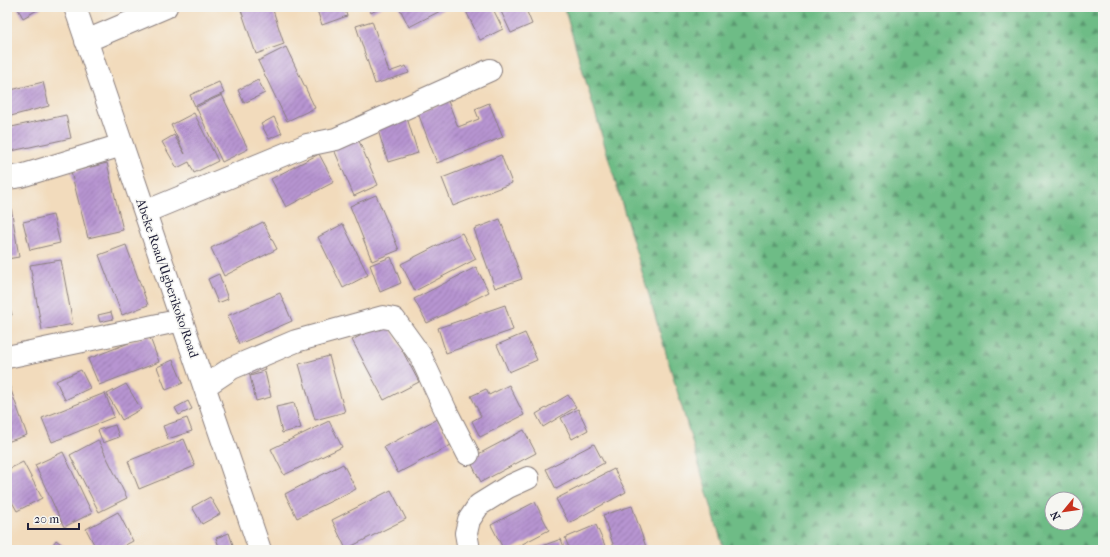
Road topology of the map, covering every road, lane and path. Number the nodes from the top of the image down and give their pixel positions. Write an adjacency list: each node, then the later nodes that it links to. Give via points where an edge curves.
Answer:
1 (75, 7): 3 (street, Abeke Road/Ugberikoko/Road)
2 (166, 7): 3 (street)
3 (86, 41): 5 (street, Abeke Road/Ugberikoko/Road)
4 (490, 70): 7 (street, via 336,139 308,145)
5 (122, 145): 6 (street); 7 (street, Abeke Road/Ugberikoko/Road)
6 (7, 178)
7 (145, 212): 8 (street, Abeke Road/Ugberikoko/Road)
8 (182, 320): 9 (street); 10 (street, Abeke Road/Ugberikoko/Road)
9 (7, 357)
10 (205, 386): 11 (street, via 232,368 296,341 383,317 394,319 420,355); 13 (street, Abeke Road/Ugberikoko/Road)
11 (468, 454)
12 (528, 478): 14 (street, via 479,505 469,520 466,533)
13 (260, 550)
14 (469, 550)

